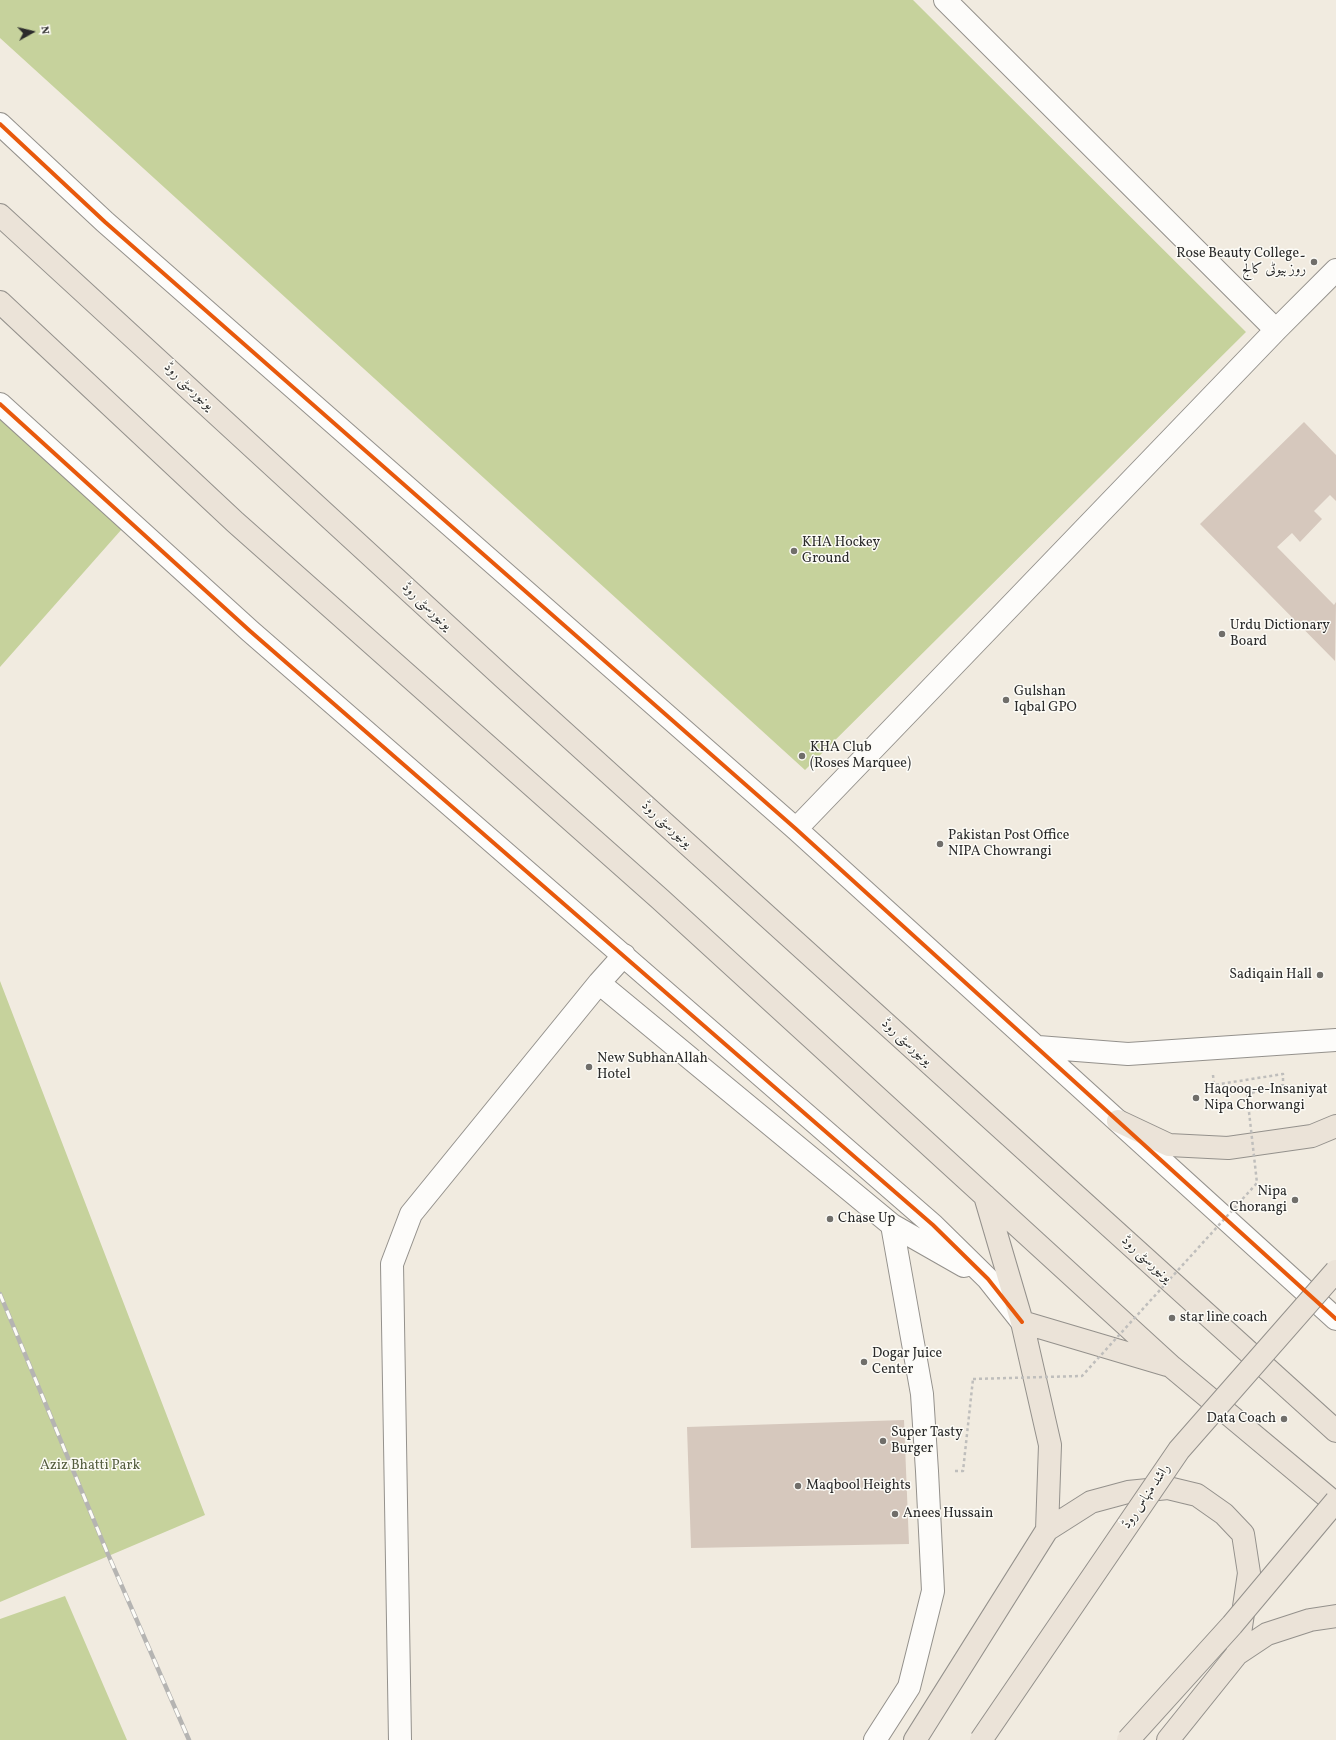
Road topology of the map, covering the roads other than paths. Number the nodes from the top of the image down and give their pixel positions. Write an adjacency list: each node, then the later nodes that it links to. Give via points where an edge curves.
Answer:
1 (945, 0): 6 (street)
2 (0, 124): 8 (street, via 110,227)
3 (0, 215): 22 (main road, یونیورسٹی روڈ, via 699,856)
4 (1336, 270): 6 (street)
5 (0, 302): 15 (main road, via 235,522 660,899)
6 (1276, 330): 8 (street)
7 (0, 404): 9 (street, via 250,631)
8 (796, 829): 12 (street)
9 (624, 955): 10 (street); 18 (street, via 933,1224)
10 (600, 983): 16 (street); 27 (street, via 411,1214 392,1264)
11 (1336, 1040): 12 (street, via 1128,1054)
12 (1038, 1047): 13 (street)
13 (1118, 1121): 14 (main road, via 1169,1145 1228,1148 1312,1136); 19 (street)
14 (1336, 1126)
15 (986, 1196): 20 (main road); 21 (main road)
16 (892, 1225): 18 (street); 28 (street, via 922,1394 934,1591 909,1687)
17 (1336, 1271): 30 (main road, راشد منہاس روڈ, bridge, via 1180,1450)
18 (988, 1279): 20 (street)
19 (1336, 1318)
20 (1022, 1322): 21 (main road); 24 (main road, via 1050,1445)
21 (1172, 1367): 23 (main road)
22 (1336, 1431)
23 (1336, 1502): 31 (main road, bridge, via 1232,1626)
24 (1046, 1530): 26 (main road, via 1091,1502 1128,1492 1168,1488 1197,1496 1224,1514 1243,1534 1249,1573); 29 (main road)
25 (1336, 1616): 26 (main road, via 1310,1620 1267,1634)
26 (1237, 1654): 32 (main road)
27 (400, 1740)
28 (875, 1740)
29 (915, 1740)
30 (981, 1740)
31 (1128, 1740)
32 (1168, 1740)

